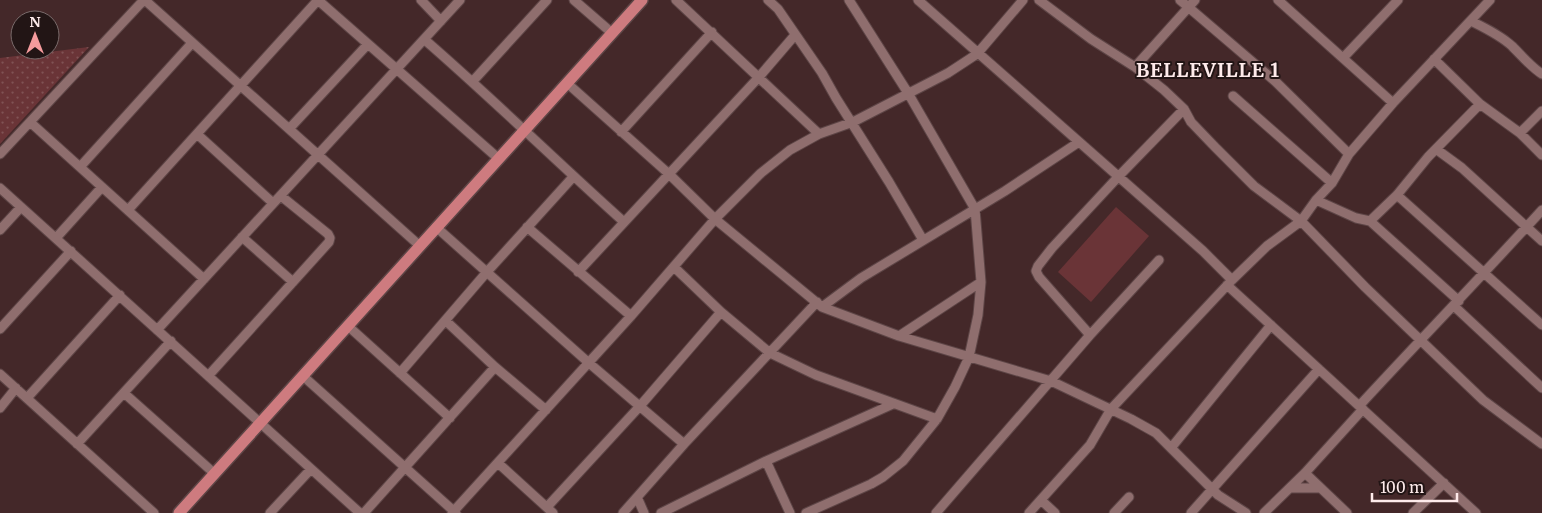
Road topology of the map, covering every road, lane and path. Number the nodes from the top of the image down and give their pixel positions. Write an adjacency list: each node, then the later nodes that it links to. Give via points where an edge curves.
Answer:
1 (318, 0): 26 (street); 36 (street)
2 (421, 0): 19 (street)
3 (460, 0): 19 (street)
4 (546, 0): 34 (street)
5 (574, 0): 21 (street)
6 (642, 0): 21 (main road)
7 (676, 0): 22 (street)
8 (768, 0): 23 (street)
9 (849, 0): 37 (street)
10 (918, 0): 27 (street)
11 (1023, 0): 27 (street)
12 (1039, 0): 30 (street)
13 (1180, 0): 18 (street)
14 (1278, 0): 28 (street)
15 (1398, 0): 28 (street)
16 (1490, 0): 20 (street)
17 (155, 4): 25 (street); 43 (street, via 144,1 140,4)
18 (1192, 4): 30 (street); 54 (street)
19 (441, 21): 24 (street)
20 (1471, 21): 29 (street); 32 (street, via 1511,45)
21 (612, 32): 35 (main road)
22 (712, 32): 33 (street); 47 (street)
23 (795, 35): 33 (street); 44 (street)
24 (425, 40): 31 (street); 34 (street)
25 (192, 43): 36 (street); 58 (street)
26 (368, 44): 31 (street); 45 (street)
27 (977, 54): 37 (street); 51 (street)
28 (1343, 58): 39 (street)
29 (1434, 60): 39 (street); 40 (street)
30 (1135, 67): 41 (street)
31 (396, 69): 56 (street); 57 (street)
32 (1542, 74)
33 (759, 78): 50 (street); 59 (street)
34 (473, 81): 46 (street)
35 (567, 83): 46 (main road); 47 (street)
36 (240, 86): 45 (street); 49 (street)
37 (908, 93): 44 (street); 70 (street)
38 (1232, 96): 62 (street)
39 (1392, 103): 54 (street)
40 (1480, 104): 48 (street); 52 (street)
41 (1184, 109): 61 (street); 75 (street, via 1191,122 1239,172)
42 (1542, 111): 48 (street)
43 (30, 122): 53 (street); 58 (street)
44 (853, 122): 50 (street); 83 (street)
45 (289, 129): 56 (street)
46 (524, 132): 57 (main road); 60 (street)
47 (622, 132): 59 (street)
48 (1520, 133): 55 (street)
49 (197, 134): 68 (street); 71 (street)
50 (819, 134): 73 (street, via 790,150 761,173)
51 (1079, 142): 61 (street); 70 (street)
52 (1436, 149): 65 (street); 77 (street)
53 (0, 154)
54 (1349, 154): 62 (street)
55 (1542, 154)
56 (317, 155): 66 (street); 85 (street)
57 (498, 159): 78 (main road)
58 (80, 167): 63 (street)
59 (669, 174): 73 (street); 76 (street)
60 (573, 177): 76 (street); 79 (street)
61 (1118, 177): 95 (street, via 1203,251); 107 (street, via 1052,248 1036,271)
62 (1332, 183): 67 (street)
63 (102, 187): 71 (street); 82 (street)
64 (0, 188): 69 (street)
65 (1397, 195): 74 (street); 90 (street)
66 (281, 196): 68 (street); 93 (street, via 330,238)
67 (1316, 200): 74 (street, via 1356,218); 75 (street)
68 (273, 203): 81 (street)
69 (21, 207): 80 (street); 82 (street)
70 (975, 209): 83 (street); 94 (street)
71 (128, 210): 92 (street)
72 (1542, 210): 77 (street)
73 (715, 219): 88 (street); 98 (street)
74 (1370, 220): 97 (street)
75 (1301, 221): 95 (street); 110 (street)
76 (624, 222): 89 (street)
77 (1527, 226): 84 (street); 90 (street)
78 (436, 227): 85 (main road); 91 (street)
79 (527, 227): 89 (street); 91 (street)
80 (0, 230)
81 (242, 237): 92 (street); 93 (street)
82 (56, 238): 86 (street)
83 (923, 240): 98 (street)
84 (1542, 241)
85 (420, 246): 104 (main road)
86 (71, 251): 96 (street); 105 (street)
87 (1159, 260): 107 (street)
88 (674, 267): 99 (street); 100 (street)
89 (578, 272): 100 (street)
90 (1485, 272): 97 (street); 102 (street)
91 (486, 273): 101 (street); 113 (street)
92 (204, 279): 106 (street)
93 (293, 282): 118 (street)
94 (981, 282): 108 (street); 112 (street)
95 (1229, 282): 103 (street); 129 (street)
96 (120, 295): 106 (street); 124 (street)
97 (1456, 303): 110 (street); 122 (street)
98 (819, 304): 108 (street); 111 (street)
99 (721, 312): 111 (street); 126 (street)
100 (631, 316): 113 (street)
101 (446, 321): 114 (street); 116 (street)
102 (1542, 324)
103 (1271, 325): 115 (street); 137 (street)
104 (348, 326): 116 (street); 119 (main road)
105 (0, 329)
106 (157, 330): 109 (street)
107 (1090, 335): 120 (street)
108 (899, 336): 112 (street)
109 (171, 340): 118 (street); 123 (street)
110 (1420, 340): 127 (street); 136 (street, via 1483,400)
111 (770, 353): 125 (street); 135 (street)
112 (969, 357): 120 (street); 132 (street)
113 (589, 363): 126 (street); 130 (street)
114 (495, 366): 130 (street); 131 (street)
115 (1319, 369): 127 (street); 147 (street)
116 (400, 373): 131 (street)
117 (0, 374): 121 (street)
118 (209, 375): 133 (street)
119 (303, 376): 133 (main road); 140 (street)
120 (1051, 381): 129 (street); 164 (street)
121 (16, 388): 124 (street); 128 (street)
122 (1542, 388)
123 (124, 393): 134 (street); 143 (street)
124 (27, 398): 134 (street)
125 (893, 404): 132 (street); 138 (street)
126 (640, 406): 135 (street); 152 (street)
127 (1361, 407): 142 (street); 144 (street)
128 (0, 408)
129 (1111, 409): 137 (street, via 1146,426); 150 (street, via 1090,445)
130 (546, 410): 139 (street)
131 (450, 418): 140 (street)
132 (937, 419): 151 (street, via 903,461 884,477)
133 (260, 423): 141 (street); 143 (main road)
134 (77, 444): 154 (street)
135 (684, 444): 148 (street)
136 (1542, 444)
137 (1171, 448): 147 (street)
138 (766, 461): 160 (street); 161 (street)
139 (498, 463): 152 (street); 153 (street)
140 (405, 467): 153 (street); 157 (street)
141 (311, 468): 156 (street); 157 (street)
142 (1305, 473): 145 (street); 146 (street)
143 (215, 474): 155 (main road)
144 (1444, 483): 172 (street); 173 (street)
145 (1290, 488): 146 (street); 170 (street)
146 (1320, 488): 171 (street)
147 (1213, 490): 168 (street); 169 (street)
148 (637, 497): 158 (street); 159 (street)
149 (1128, 497): 167 (street)
150 (1041, 500): 165 (street); 166 (street)
151 (827, 504): 162 (street); 163 (street)
152 (550, 510)
153 (454, 512)
154 (154, 513)
155 (179, 513)
156 (270, 513)
157 (362, 513)
158 (622, 513)
159 (644, 513)
160 (661, 513)
161 (790, 513)
162 (806, 513)
163 (830, 513)
164 (936, 513)
165 (1029, 513)
166 (1055, 513)
167 (1114, 513)
168 (1191, 513)
169 (1246, 513)
170 (1264, 513)
171 (1347, 513)
172 (1413, 513)
173 (1476, 513)

